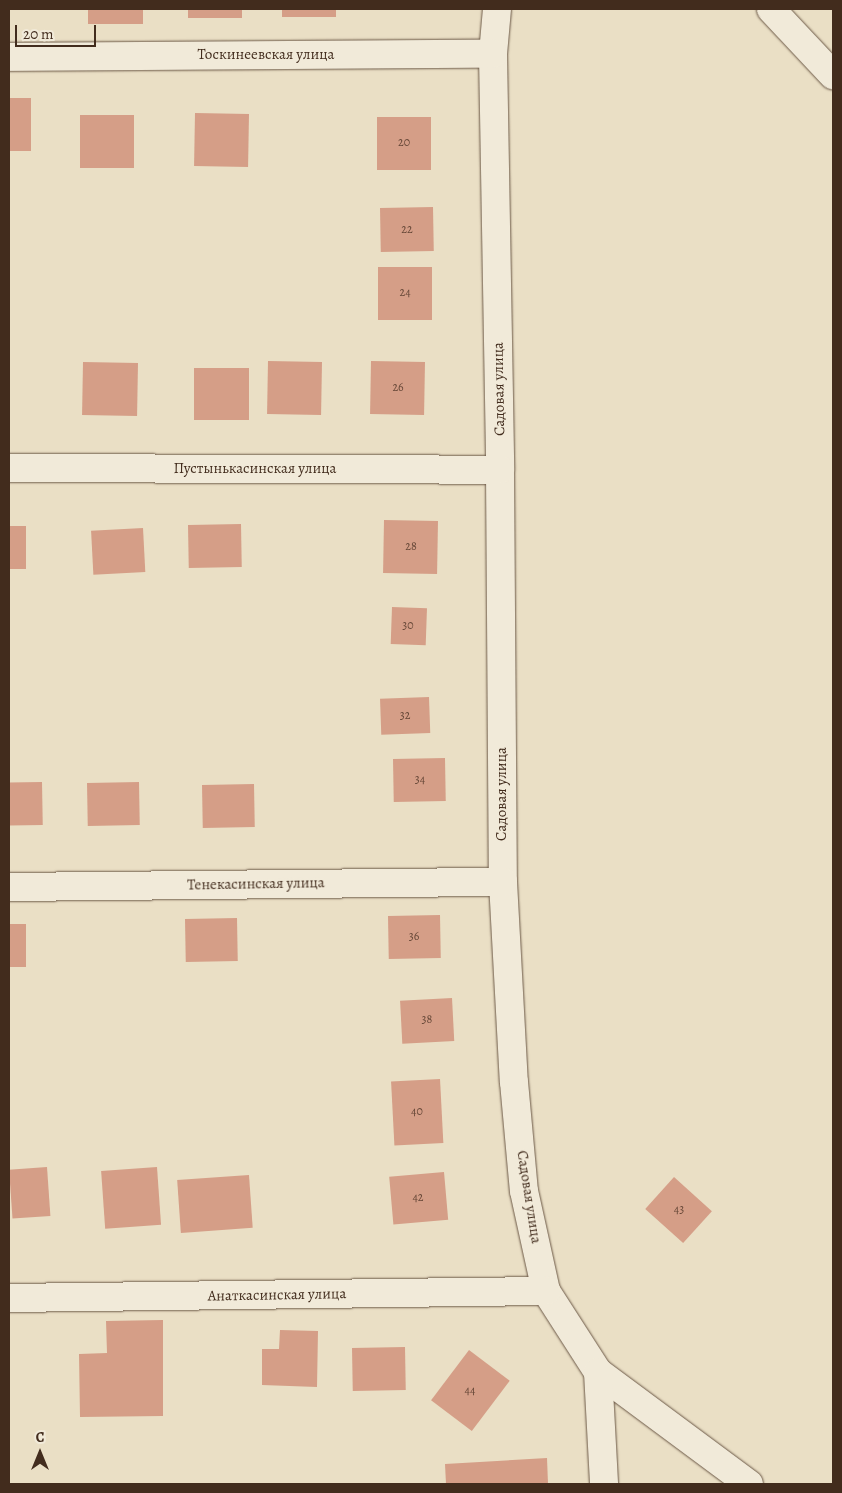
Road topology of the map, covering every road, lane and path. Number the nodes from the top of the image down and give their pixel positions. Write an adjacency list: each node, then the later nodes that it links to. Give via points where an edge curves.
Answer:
1 (497, 9): 3 (street, Садовая улица)
2 (770, 9): 5 (street)
3 (493, 54): 4 (street, Тоскинеевская улица); 7 (street, Садовая улица)
4 (9, 57)
5 (833, 75)
6 (9, 468): 7 (street, Пустынькасинская улица)
7 (500, 470): 8 (street, Садовая улица)
8 (503, 882): 9 (street, Тенекасинская улица); 10 (street, Садовая улица, via 514,1082 524,1191)
9 (9, 887)
10 (546, 1292): 11 (street, Анаткасинская улица); 12 (street, Садовая улица)
11 (9, 1298)
12 (598, 1372): 13 (street); 14 (street, Садовая улица)
13 (604, 1484)
14 (749, 1484)

